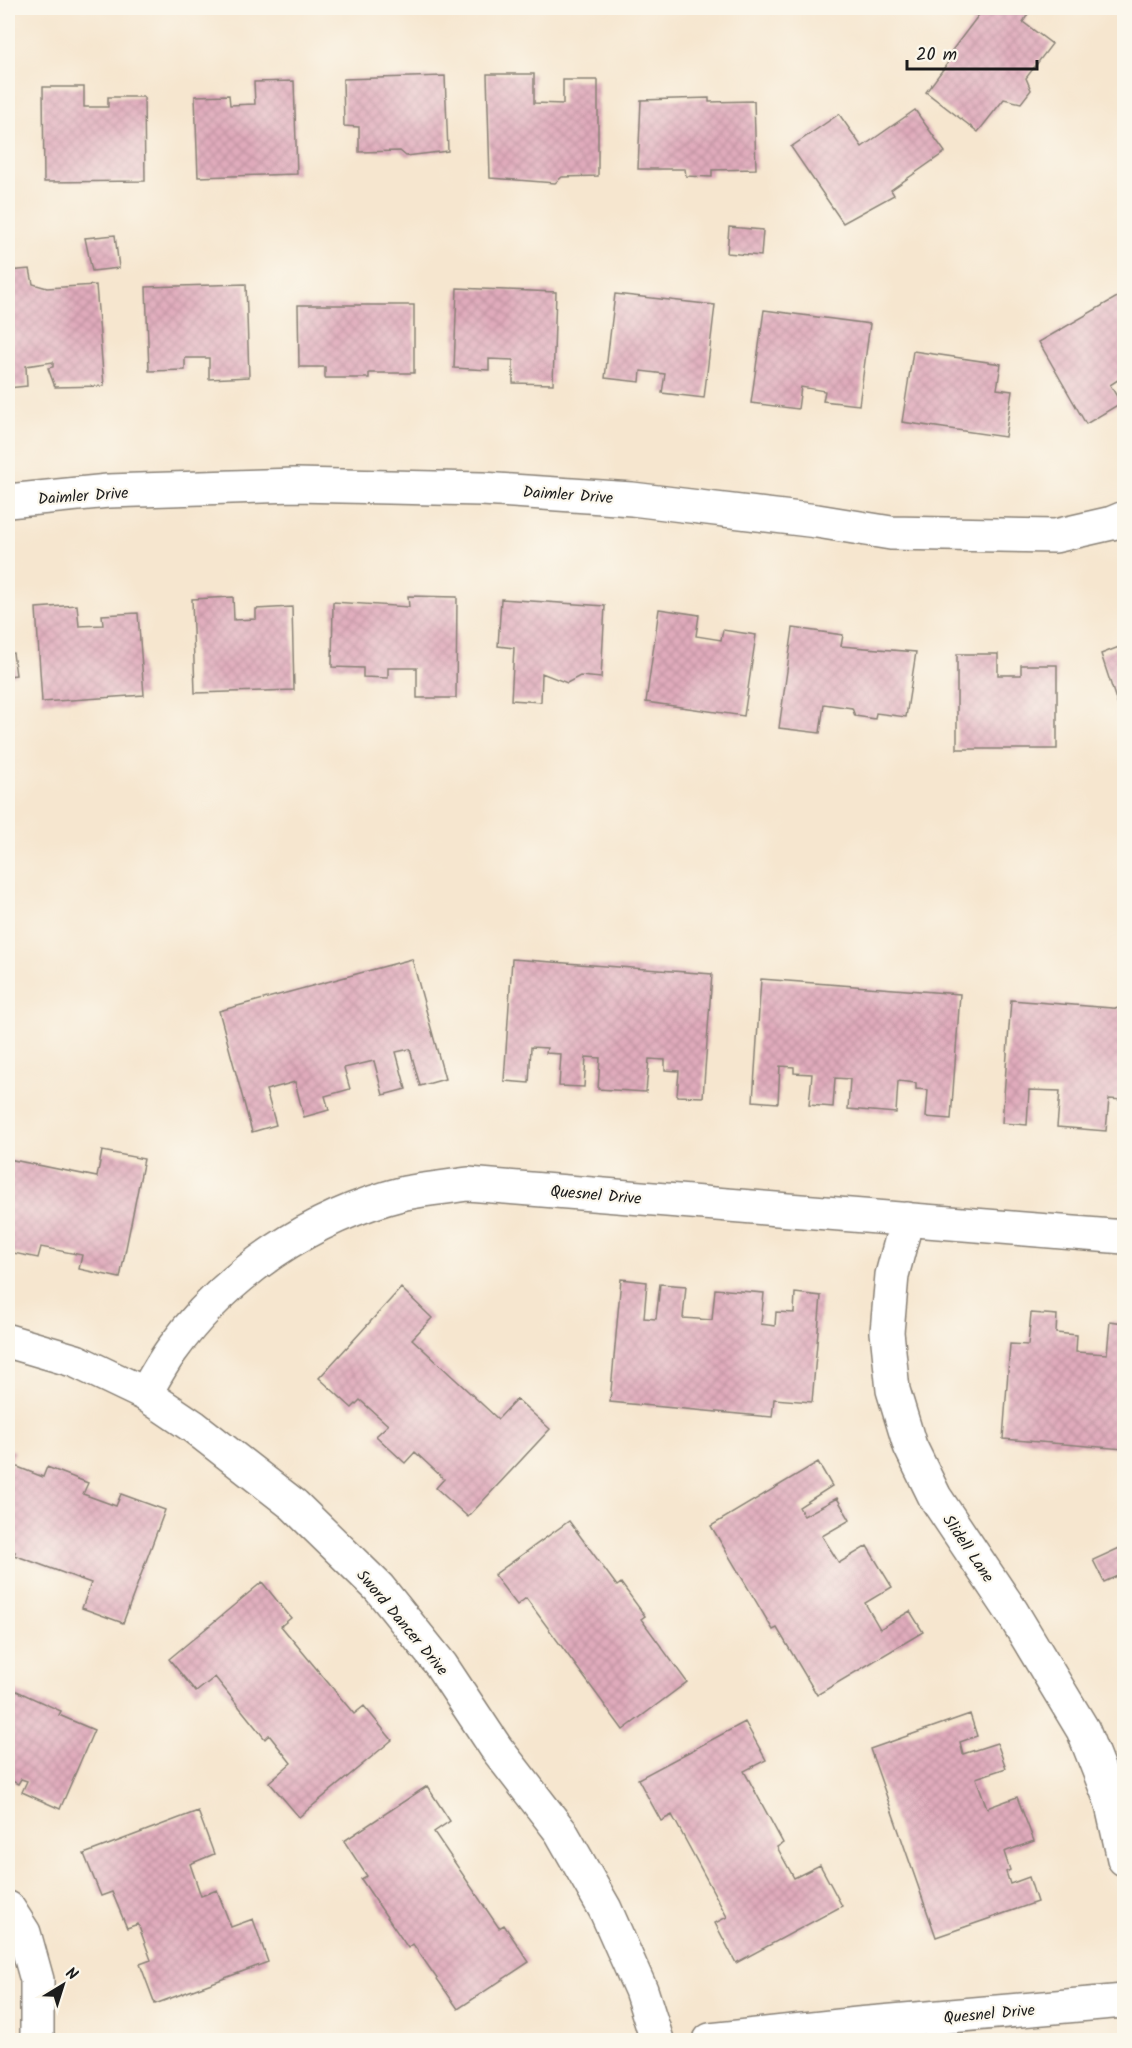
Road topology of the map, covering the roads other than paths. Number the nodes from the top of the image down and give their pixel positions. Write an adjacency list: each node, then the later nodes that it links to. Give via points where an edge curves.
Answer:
1 (8, 501): 2 (street, Daimler Drive, via 108,491 307,485 482,489 632,499 891,533 1055,536)
2 (1125, 518)
3 (907, 1219): 4 (street, Quesnel Drive); 6 (street, Quesnel Drive, via 468,1184 406,1193 348,1212 301,1234 258,1261 211,1303 171,1351); 7 (street, Slidell Lane, via 892,1275 888,1332 893,1390 910,1446 935,1497 1012,1612 1083,1730 1110,1801)
4 (1125, 1237)
5 (8, 1341): 6 (street, Sword Dancer Drive, via 76,1361)
6 (145, 1394): 11 (street, Sword Dancer Drive, via 294,1505 379,1588 441,1665 496,1748 561,1832 605,1909)
7 (1125, 1859)
8 (8, 1908): 10 (street, via 24,1933 37,1980)
9 (1125, 2001): 12 (street, Quesnel Drive)
10 (37, 2040)
11 (657, 2040)
12 (710, 2040)

